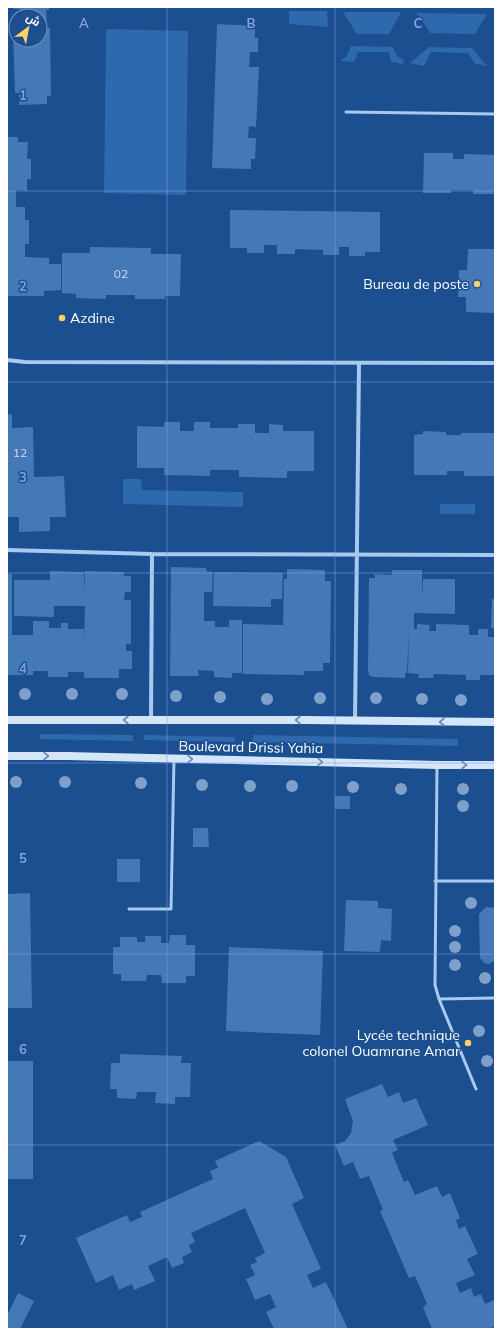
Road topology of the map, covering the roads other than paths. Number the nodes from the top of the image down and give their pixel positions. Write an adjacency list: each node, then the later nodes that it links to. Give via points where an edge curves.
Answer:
1 (346, 112): 2 (lane)
2 (495, 114)
3 (7, 360): 5 (street)
4 (495, 363): 5 (street)
5 (359, 364): 8 (street)
6 (7, 550): 7 (street)
7 (152, 554): 8 (street); 11 (street)
8 (357, 554): 9 (street); 12 (street)
9 (495, 555)
10 (7, 720): 11 (main road, Boulevard Drissi Yahia, one-way to 10)
11 (151, 720): 12 (main road, Boulevard Drissi Yahia, one-way to 11)
12 (355, 721): 13 (main road, Boulevard Drissi Yahia, one-way to 12)
13 (495, 722)
14 (7, 756): 15 (main road, Boulevard Drissi Yahia, one-way to 15)
15 (174, 759): 16 (main road, Boulevard Drissi Yahia, one-way to 16); 20 (lane, via 171,908)
16 (437, 765): 17 (main road, Boulevard Drissi Yahia, one-way to 17); 18 (lane)
17 (495, 765)
18 (435, 881): 19 (lane); 22 (lane, via 435,985)
19 (495, 881)
20 (129, 909)
21 (495, 998): 22 (lane)
22 (439, 999): 23 (lane)
23 (476, 1089)

